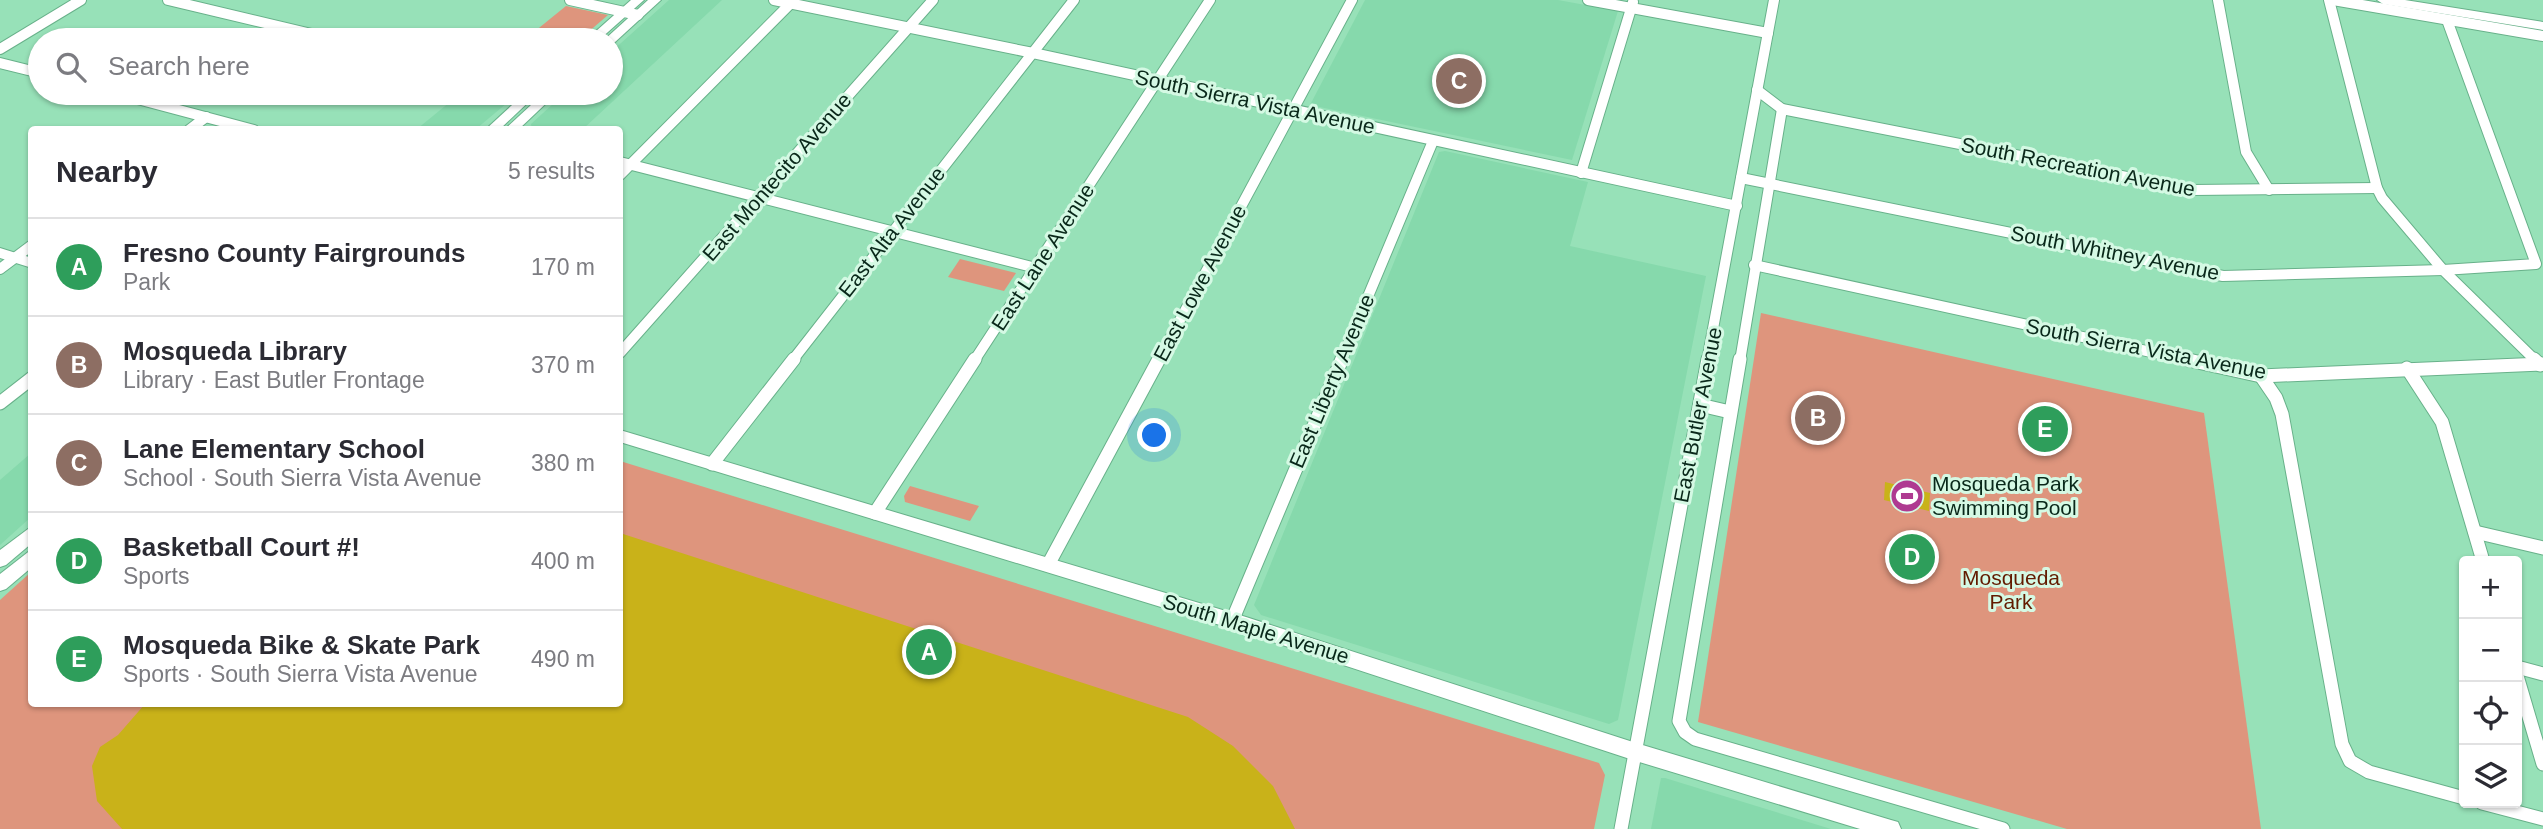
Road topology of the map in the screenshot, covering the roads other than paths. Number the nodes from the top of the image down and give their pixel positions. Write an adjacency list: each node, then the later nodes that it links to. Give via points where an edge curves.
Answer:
1 (81, 0): 24 (street)
2 (168, 0): 25 (street)
3 (570, 0): 19 (street)
4 (638, 0): 19 (main road)
5 (655, 0): 20 (main road)
6 (774, 0): 17 (street, South Sierra Vista Avenue)
7 (933, 0): 28 (street, East Montecito Avenue)
8 (1074, 0): 33 (street, East Alta Avenue)
9 (1210, 0): 36 (street, East Lane Avenue)
10 (1352, 0): 42 (street, East Lowe Avenue)
11 (1588, 0): 18 (street)
12 (1774, 0): 30 (street, East Butler Avenue)
13 (2218, 0): 54 (street, via 2246,152)
14 (2331, 0): 22 (street); 53 (street)
15 (2383, 0): 23 (main road)
16 (2433, 0): 21 (main road)
17 (792, 2): 28 (street, South Sierra Vista Avenue); 49 (street)
18 (1633, 4): 30 (street); 50 (street)
19 (624, 12): 20 (street); 26 (main road)
20 (638, 15): 27 (main road)
21 (2543, 18)
22 (2447, 20): 31 (street); 65 (street, South Whitney Avenue, via 2536,264)
23 (2543, 26)
24 (35, 28)
25 (286, 28)
26 (606, 28)
27 (623, 28)
28 (908, 28): 33 (street, South Sierra Vista Avenue); 55 (street, East Montecito Avenue)
29 (28, 32): 32 (street)
30 (1768, 33): 37 (street, East Butler Avenue)
31 (2543, 36)
32 (0, 49)
33 (1033, 53): 36 (street, South Sierra Vista Avenue); 57 (street, East Alta Avenue)
34 (0, 63): 35 (street)
35 (28, 70)
36 (1156, 82): 42 (street, South Sierra Vista Avenue); 63 (street, East Lane Avenue)
37 (1757, 90): 41 (street); 51 (street, East Butler Avenue)
38 (160, 105): 43 (street)
39 (519, 105): 46 (main road)
40 (538, 105): 47 (main road)
41 (1782, 109): 52 (street); 54 (street, South Recreation Avenue, via 2193,190)
42 (1293, 110): 48 (street, South Sierra Vista Avenue); 84 (street, East Lowe Avenue)
43 (206, 117): 44 (street); 45 (street)
44 (194, 126)
45 (239, 126)
46 (495, 126)
47 (514, 126)
48 (1433, 141): 50 (street, South Sierra Vista Avenue); 87 (street, East Liberty Avenue)
49 (625, 163): 55 (street)
50 (1581, 173): 56 (street, South Sierra Vista Avenue)
51 (1741, 178): 52 (street, South Whitney Avenue); 56 (street, East Butler Avenue)
52 (1768, 183): 62 (street); 65 (street, South Whitney Avenue, via 2223,276)
53 (2377, 188): 54 (street, South Recreation Avenue); 65 (street)
54 (2269, 190)
55 (759, 198): 57 (street); 66 (street, East Montecito Avenue)
56 (1737, 206): 72 (street, East Butler Avenue)
57 (892, 231): 63 (street); 75 (street, East Alta Avenue)
58 (28, 249): 60 (street)
59 (0, 253): 60 (main road)
60 (15, 257): 61 (main road); 64 (street)
61 (28, 261)
62 (1754, 265): 69 (street, South Sierra Vista Avenue); 73 (street)
63 (1036, 268): 76 (street, East Lane Avenue)
64 (0, 269)
65 (2443, 270): 67 (street)
66 (623, 350)
67 (2542, 365): 68 (street, South Sierra Vista Avenue)
68 (2407, 368): 69 (street, South Sierra Vista Avenue); 77 (street, via 2441,422)
69 (2261, 376): 93 (street, via 2282,414 2342,744 2350,761 2369,772)
70 (28, 381): 71 (street)
71 (0, 403)
72 (1700, 405): 73 (street); 91 (street, East Butler Avenue)
73 (1730, 412): 98 (street, via 1679,721 1685,732 1695,739)
74 (623, 437): 75 (main road, South Maple Avenue)
75 (712, 464): 76 (main road, South Maple Avenue)
76 (874, 513): 84 (main road, South Maple Avenue)
77 (2475, 532): 80 (street); 81 (street)
78 (28, 536): 82 (main road)
79 (28, 546): 85 (main road)
80 (2543, 548)
81 (2482, 556)
82 (0, 560)
83 (28, 560): 86 (main road)
84 (1048, 565): 87 (main road, South Maple Avenue)
85 (0, 570)
86 (0, 584)
87 (1232, 621): 91 (main road, South Maple Avenue)
88 (2522, 668): 89 (street)
89 (2543, 674)
90 (2519, 682): 92 (street)
91 (1636, 752): 96 (street, East Butler Avenue); 97 (main road, South Maple Avenue)
92 (2543, 764)
93 (2459, 797)
94 (2501, 808): 95 (street)
95 (2543, 819)
96 (1621, 829)
97 (1891, 829)
98 (2003, 829)

